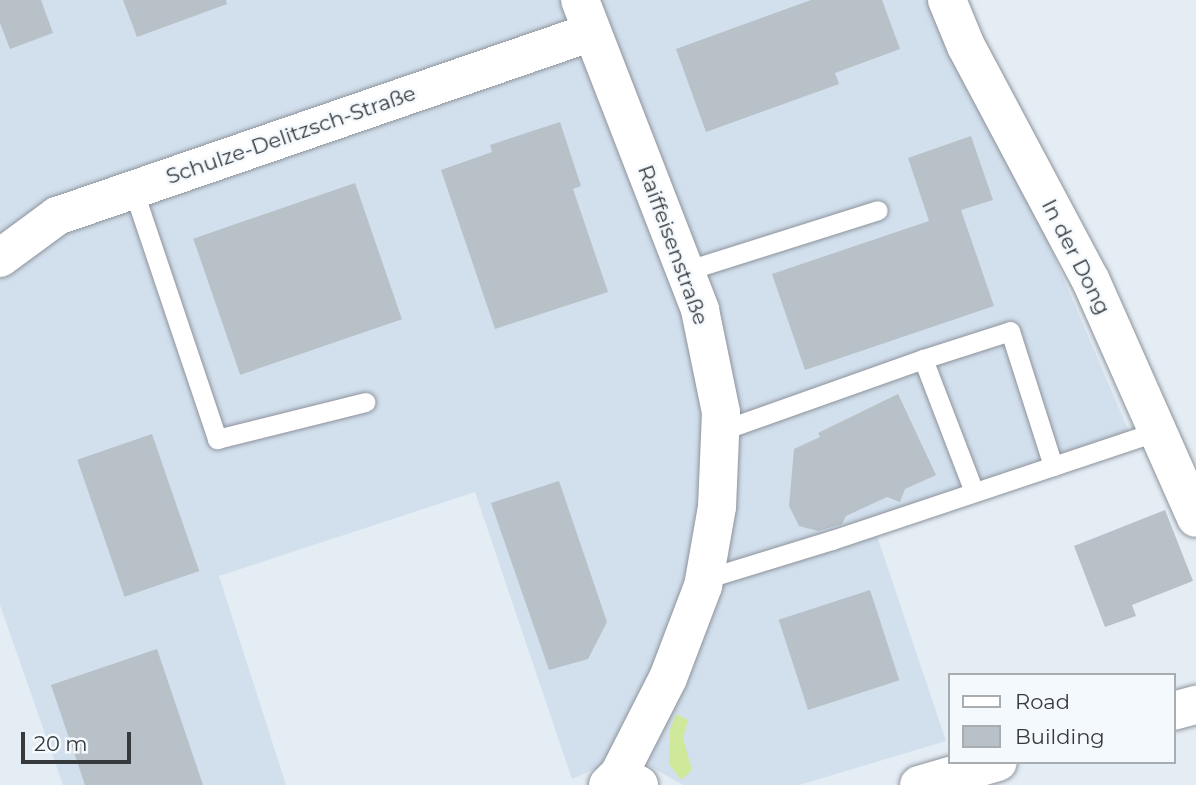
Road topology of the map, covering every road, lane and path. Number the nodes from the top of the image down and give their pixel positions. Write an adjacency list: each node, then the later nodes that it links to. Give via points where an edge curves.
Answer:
1 (947, 0): 10 (street, In der Dong, via 966,46 1091,281)
2 (586, 16): 3 (street, Schulze-Delitzsch-Straße); 6 (street, Raiffeisenstraße)
3 (134, 189): 5 (street, Schulze-Delitzsch-Straße, via 57,216); 8 (lane, via 217,439)
4 (878, 210): 6 (lane)
5 (0, 258)
6 (685, 271): 9 (street, Raiffeisenstraße, via 700,310 721,412)
7 (923, 359): 9 (lane); 11 (lane, via 1010,331); 12 (lane)
8 (365, 402)
9 (720, 431): 14 (street, Raiffeisenstraße, via 717,507)
10 (1157, 431): 11 (lane); 13 (street, In der Dong)
11 (1053, 466): 12 (lane)
12 (974, 492): 14 (lane)
13 (1196, 518)
14 (705, 579): 18 (street, Raiffeisenstraße)
15 (1196, 705): 16 (street)
16 (1175, 710)
17 (991, 764): 19 (street)
18 (622, 781)
19 (919, 785)

